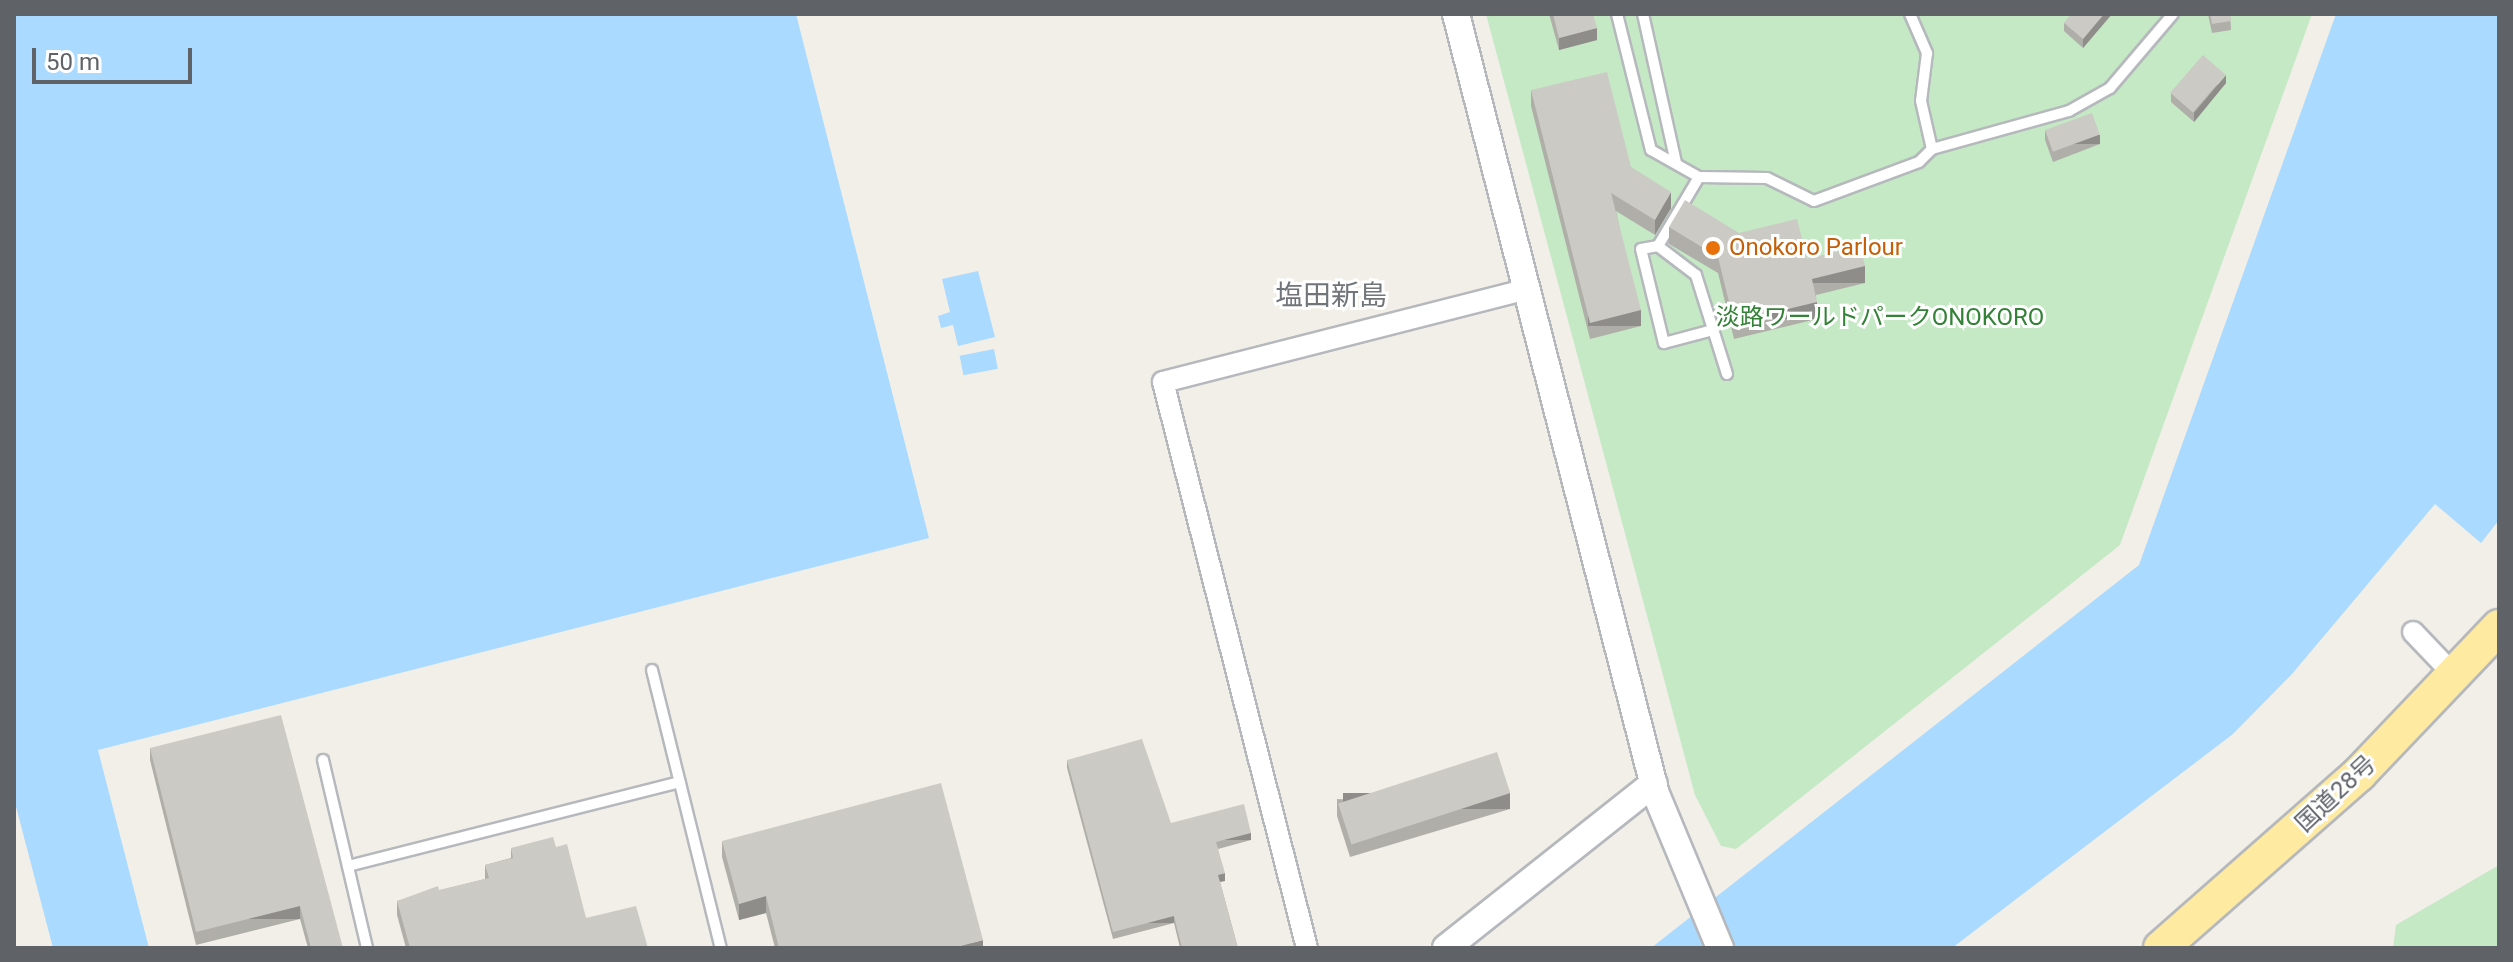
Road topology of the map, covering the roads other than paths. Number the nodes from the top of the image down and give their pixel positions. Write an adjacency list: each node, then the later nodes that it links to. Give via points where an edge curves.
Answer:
1 (1456, 14): 10 (street)
2 (1617, 14): 7 (lane, via 1651,150)
3 (1643, 14): 7 (lane)
4 (1910, 14): 6 (lane, via 1927,53 1921,101)
5 (2173, 14): 6 (lane, via 2110,88 2069,111)
6 (1932, 149): 8 (lane, via 1919,162 1814,201 1767,178)
7 (1676, 163): 8 (lane)
8 (1699, 177): 9 (lane)
9 (1658, 246): 11 (lane, via 1696,275); 11 (lane, via 1641,249 1664,343)
10 (1527, 289): 19 (street); 23 (street, via 1163,382)
11 (1713, 330): 12 (lane)
12 (1727, 374)
13 (2499, 627): 16 (highway, 国道28号)
14 (2413, 632): 16 (street)
15 (652, 670): 18 (lane)
16 (2456, 677): 26 (highway, 国道28号, via 2359,774)
17 (323, 760): 20 (lane)
18 (680, 782): 20 (lane); 22 (lane)
19 (1654, 783): 24 (street); 25 (street)
20 (348, 866): 21 (lane)
21 (367, 948)
22 (721, 948)
23 (1307, 948)
24 (1446, 948)
25 (1720, 948)
26 (2161, 948)

